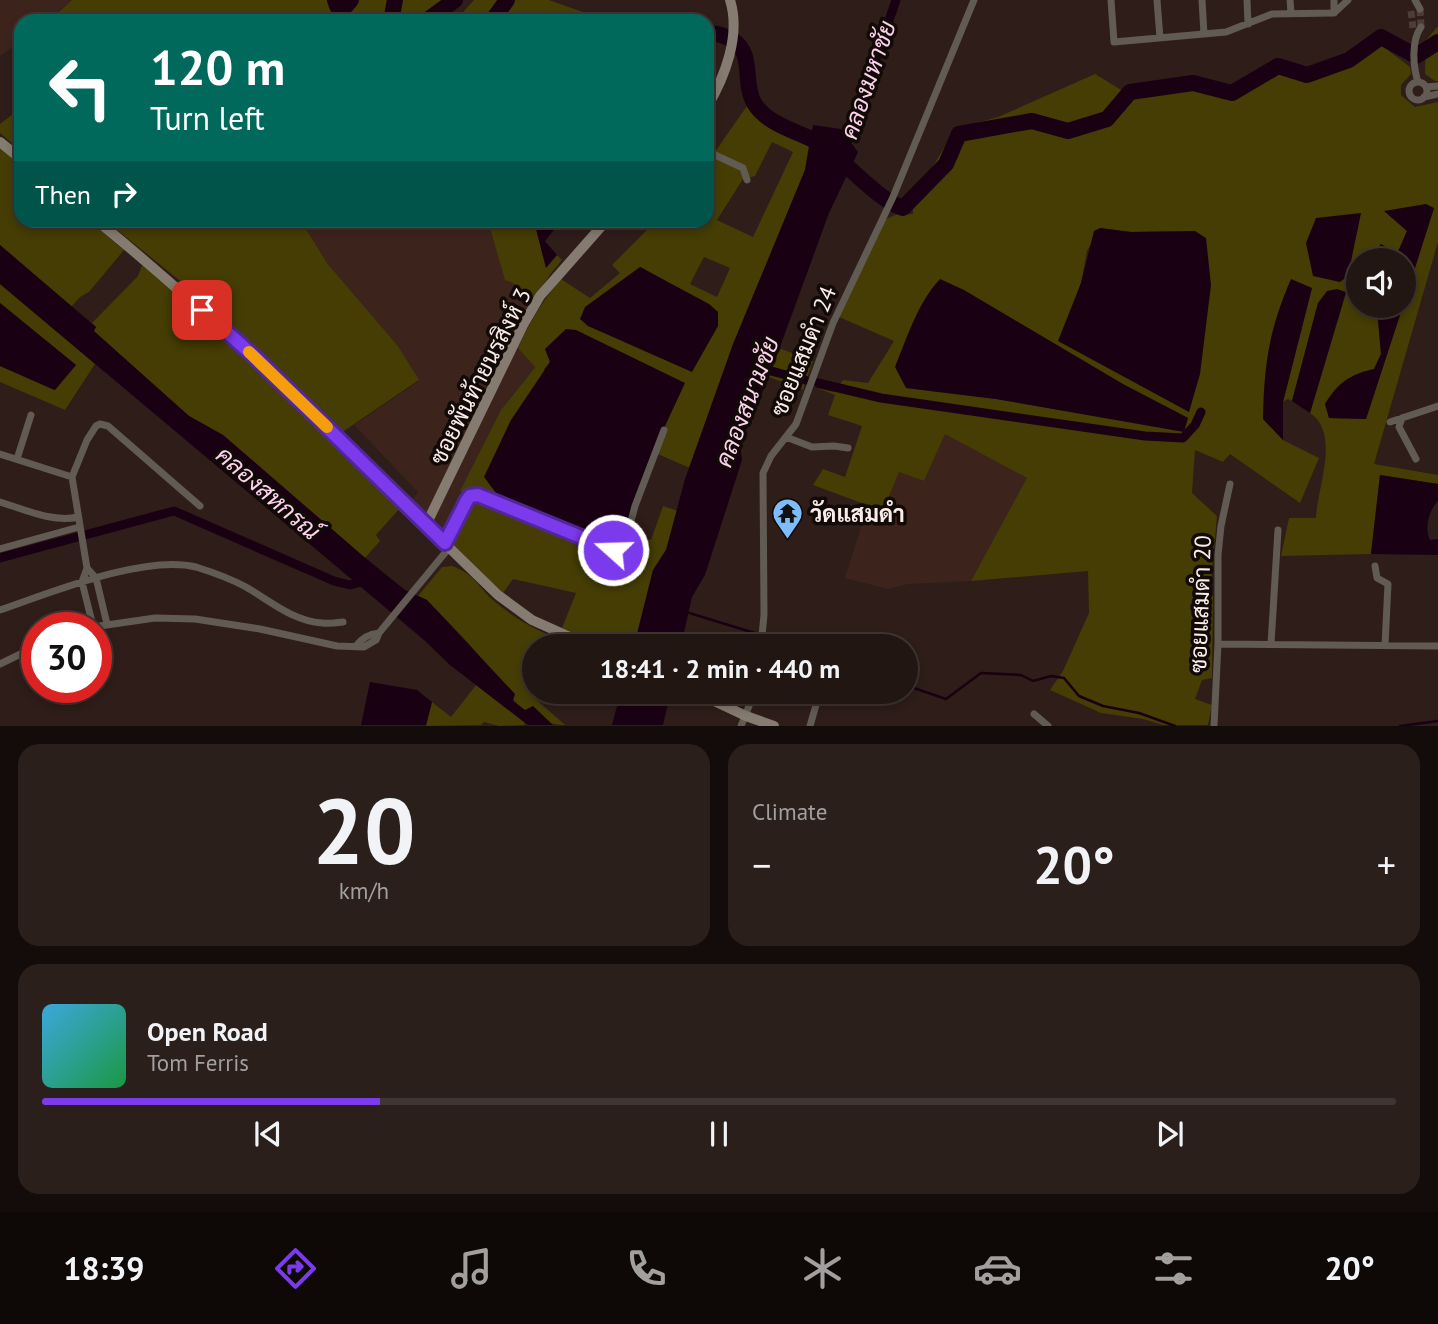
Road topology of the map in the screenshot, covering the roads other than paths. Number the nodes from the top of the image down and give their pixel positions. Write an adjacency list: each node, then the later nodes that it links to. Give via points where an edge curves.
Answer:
1 (730, 0): 21 (street, via 734,26 723,76)
2 (974, 0): 35 (street, ซอยแสมดำ 24, via 893,197 833,323 796,424)
3 (1111, 0): 17 (street, via 1114,42)
4 (1157, 0): 17 (street)
5 (1202, 0): 16 (street)
6 (1247, 0): 14 (street)
7 (1290, 0): 12 (street)
8 (1334, 0): 13 (street)
9 (1348, 0): 13 (street)
10 (1417, 4): 11 (street)
11 (1410, 11)
12 (1291, 13): 13 (street); 14 (street, via 1272,14)
13 (1334, 13)
14 (1248, 24): 16 (street)
15 (1417, 29): 18 (street)
16 (1205, 34): 17 (street)
17 (1160, 38)
18 (1417, 78): 20 (street); 23 (street, via 1411,95)
19 (1438, 86): 20 (street)
20 (1426, 87): 23 (street)
21 (714, 93)
22 (1438, 94): 23 (street)
23 (1424, 97)
24 (0, 142): 25 (street)
25 (14, 153)
26 (714, 154): 27 (street, via 743,168)
27 (747, 180)
28 (106, 228): 46 (street, via 257,359)
29 (600, 228): 46 (street, ซอยพันท้ายนรสิงห์ 3, via 534,306)
30 (1438, 406): 32 (street)
31 (32, 415): 38 (street)
32 (1402, 418): 33 (street); 39 (street, via 1399,427)
33 (1390, 422)
34 (664, 430): 50 (street, via 620,547 613,550 478,495 467,500)
35 (786, 437): 36 (street, via 812,447); 62 (street, ซอยแสมดำ 24, via 763,473)
36 (849, 448)
37 (0, 454): 38 (street)
38 (18, 459): 40 (street)
39 (1416, 459)
40 (72, 477): 43 (street, via 87,440 96,426 104,425); 44 (street)
41 (1230, 484): 63 (street, ซอยแสมดำ 20, via 1218,555)
42 (0, 502): 45 (street)
43 (200, 506)
44 (78, 517): 45 (street); 47 (street)
45 (58, 519): 49 (street)
46 (426, 525): 50 (street)
47 (79, 527): 49 (street); 53 (street)
48 (1278, 530): 64 (street)
49 (60, 533): 51 (street)
50 (447, 545): 60 (street, via 379,633 356,646 195,619); 61 (street, via 528,618)
51 (0, 549)
52 (1376, 566): 65 (street, via 1377,578 1388,584)
53 (87, 568): 54 (street); 55 (street)
54 (96, 578): 55 (street); 58 (street); 59 (street, via 148,566 197,567 299,617 321,624)
55 (82, 582): 56 (street); 57 (street)
56 (0, 610)
57 (87, 612)
58 (104, 612)
59 (343, 622)
60 (112, 623)
61 (563, 634)
62 (763, 634)
63 (1218, 644): 64 (street); 77 (street, ซอยแสมดำ 20)
64 (1272, 644): 65 (street)
65 (1385, 645): 66 (street)
66 (1438, 646)
67 (21, 654): 68 (street)
68 (0, 664)
69 (715, 704): 73 (street)
70 (750, 704): 73 (street)
71 (816, 704): 75 (street)
72 (1034, 714): 76 (street)
73 (743, 721): 74 (street)
74 (771, 725)
75 (810, 726)
76 (1048, 726)
77 (1214, 726)

